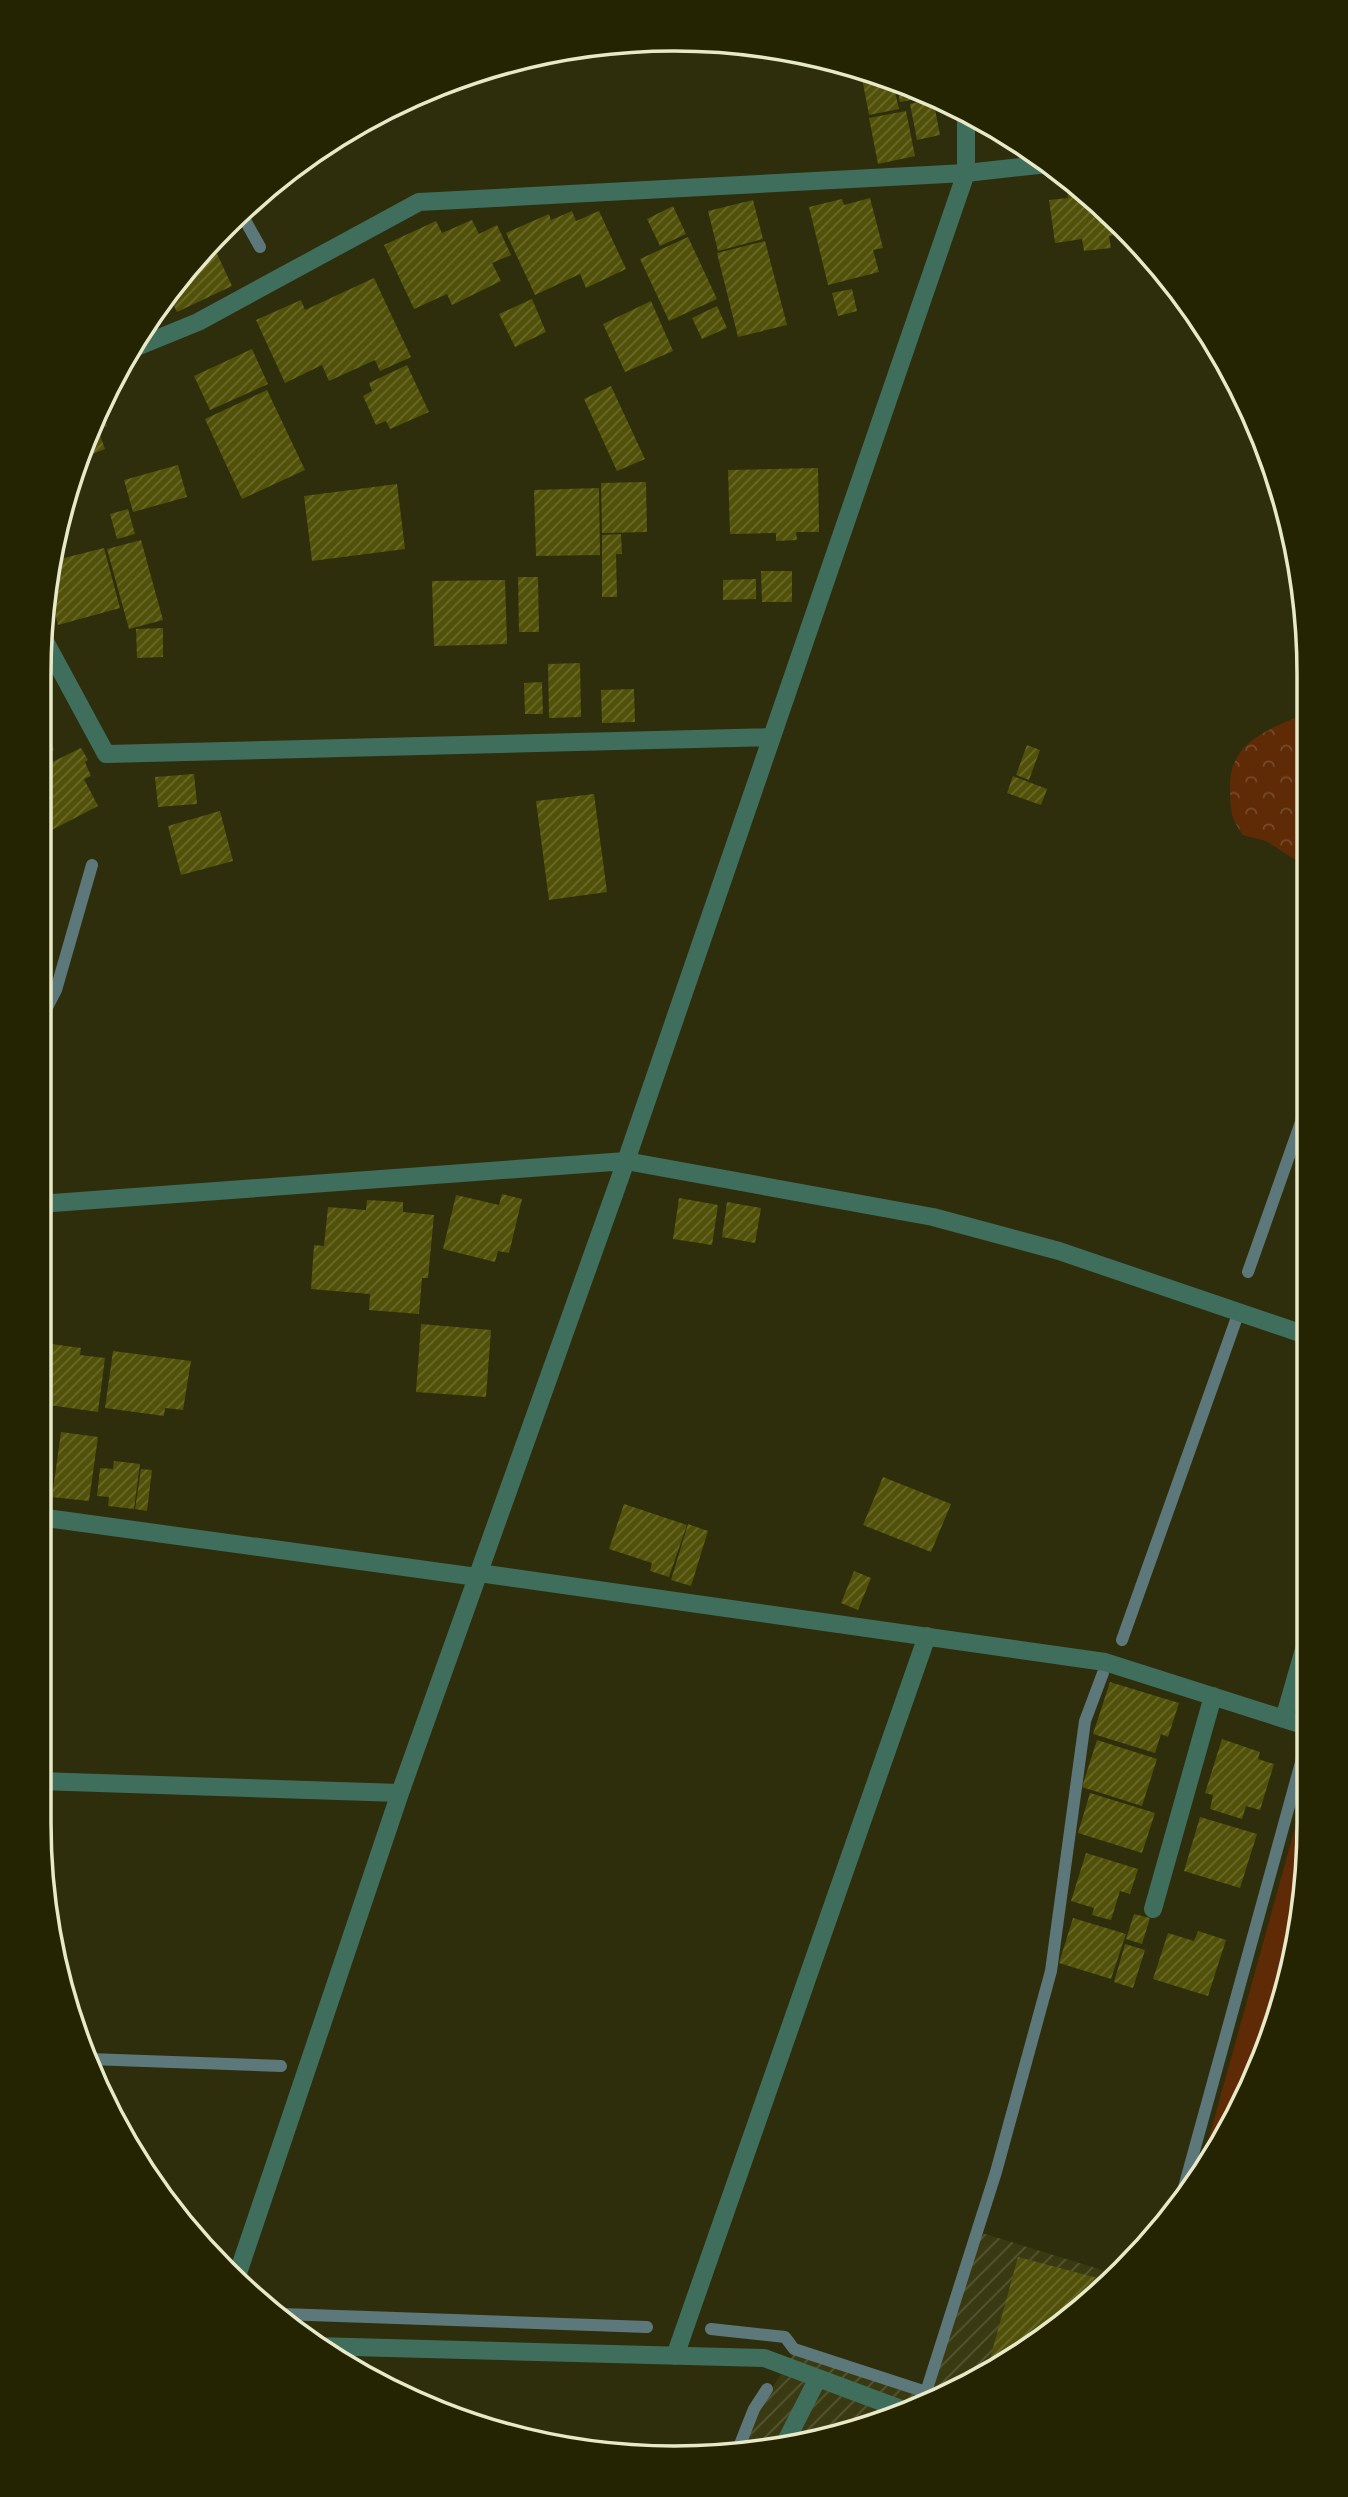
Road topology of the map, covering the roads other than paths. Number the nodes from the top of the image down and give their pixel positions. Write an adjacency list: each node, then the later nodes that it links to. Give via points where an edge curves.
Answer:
1 (966, 123): 3 (street)
2 (1033, 166): 3 (street)
3 (966, 173): 4 (street, via 419,202 198,322); 6 (street)
4 (146, 343)
5 (52, 653): 6 (street, via 106,754)
6 (772, 737): 7 (street)
7 (626, 1161): 8 (street); 9 (street, via 933,1217 1059,1251); 11 (street)
8 (51, 1203)
9 (1297, 1332)
10 (51, 1519): 11 (street)
11 (478, 1575): 12 (street); 18 (street)
12 (927, 1636): 14 (street, via 1105,1662); 22 (street)
13 (1297, 1674): 15 (street)
14 (1213, 1696): 15 (street); 19 (street)
15 (1284, 1719): 16 (street)
16 (1297, 1723)
17 (51, 1781): 18 (street)
18 (400, 1793): 20 (street)
19 (1153, 1909)
20 (239, 2270)
21 (337, 2347): 22 (street)
22 (675, 2356): 23 (street, via 764,2358)
23 (818, 2378): 24 (street); 25 (street)
24 (893, 2406)
25 (789, 2435)

